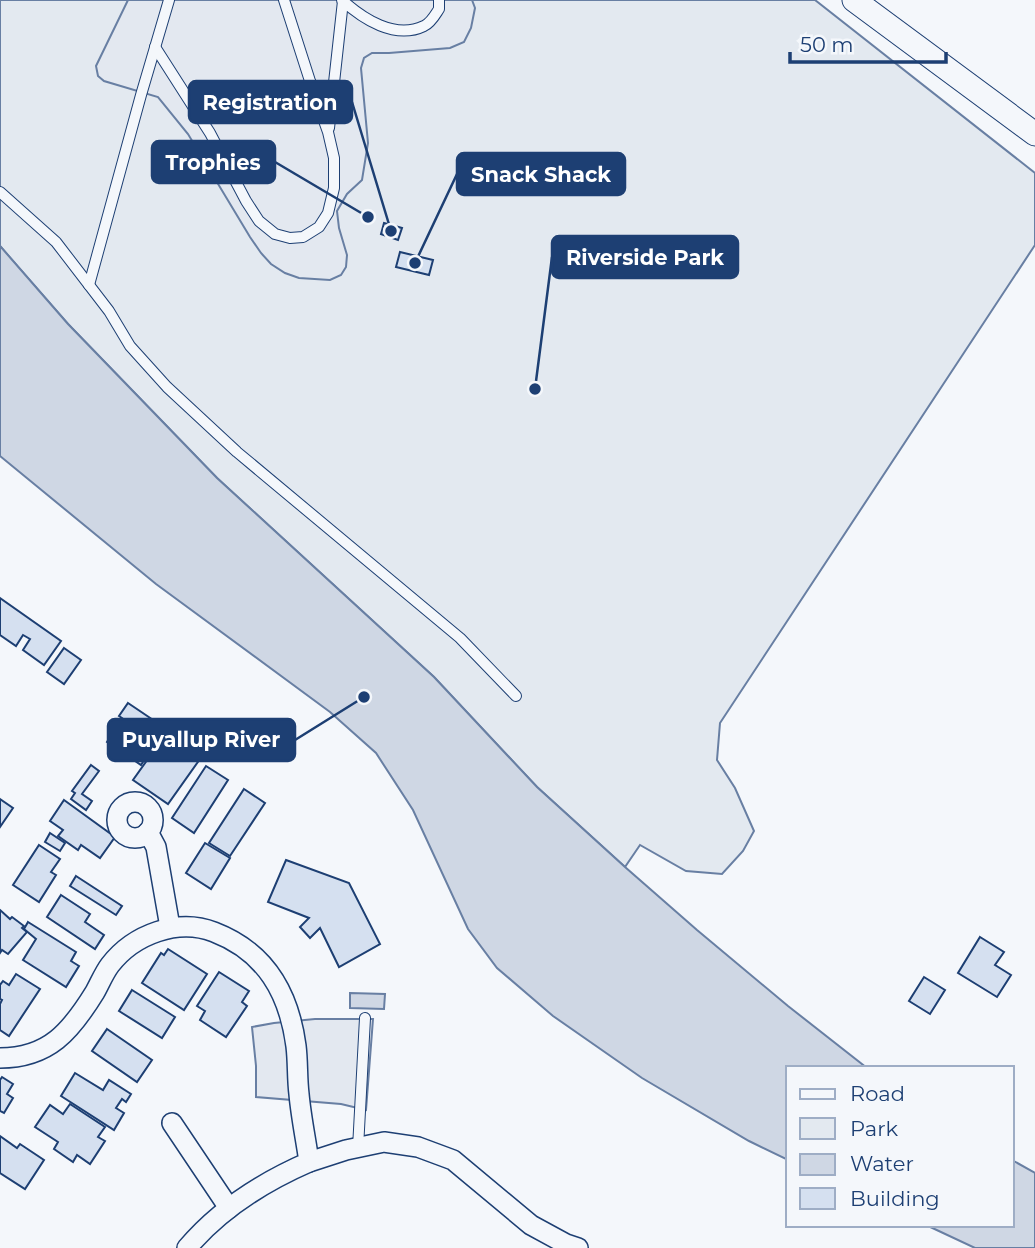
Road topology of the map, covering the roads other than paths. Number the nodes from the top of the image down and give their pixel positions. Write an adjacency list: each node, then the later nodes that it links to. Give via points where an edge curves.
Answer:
1 (169, 0): 6 (lane)
2 (284, 0): 7 (lane)
3 (439, 0): 5 (lane, via 432,20 408,31 376,24)
4 (854, 0): 8 (street)
5 (342, 1): 7 (lane)
6 (155, 47): 7 (lane, via 210,133 246,201 275,234 303,237 319,227 328,213 334,188); 10 (lane)
7 (328, 132)
8 (1035, 134)
9 (0, 192): 10 (lane, via 56,242)
10 (89, 285): 11 (lane, via 130,346 167,387 237,452 460,638)
11 (516, 696)
12 (148, 832): 13 (street, via 156,847)
13 (170, 927): 15 (street, via 127,947 63,1035 36,1052); 18 (street, via 206,929 231,939 277,983 296,1045)
14 (365, 1018): 17 (lane)
15 (0, 1058)
16 (172, 1123): 19 (street)
17 (358, 1148): 18 (street); 21 (street, via 384,1142 418,1147 453,1160 531,1225)
18 (309, 1162): 19 (street)
19 (229, 1208): 20 (street)
20 (187, 1248)
21 (579, 1248)

